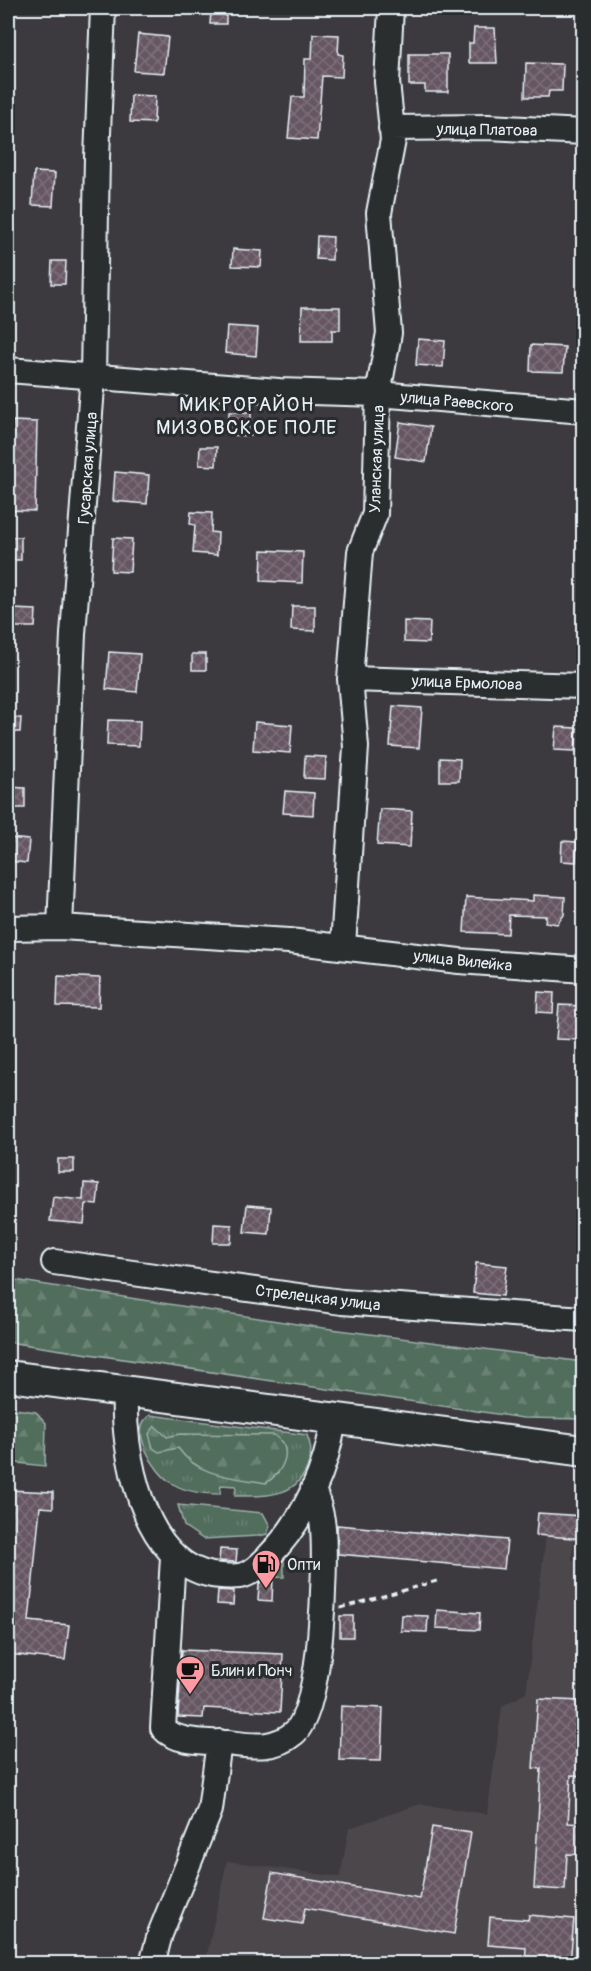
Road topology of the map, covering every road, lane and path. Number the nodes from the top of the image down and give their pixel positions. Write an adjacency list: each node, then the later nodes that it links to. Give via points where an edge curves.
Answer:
1 (103, 8): 6 (street, Гусарская улица)
2 (391, 8): 3 (street, Уланская улица, via 387,82)
3 (391, 128): 4 (street, улица Платова, via 488,127); 7 (street, Уланская улица, via 393,140 379,213 389,333)
4 (584, 132)
5 (8, 370): 6 (street, улица Раевского)
6 (93, 375): 7 (street, улица Раевского, via 279,391); 11 (street, Гусарская улица, via 73,634)
7 (378, 394): 8 (street, улица Раевского); 9 (street, Уланская улица, via 375,514 360,552)
8 (584, 411)
9 (350, 678): 10 (street, улица Ермолова); 13 (street, Уланская улица, via 356,747)
10 (584, 686)
11 (60, 927): 12 (street); 13 (street, улица Вилейка)
12 (8, 928)
13 (343, 946): 14 (street, улица Вилейка, via 459,961)
14 (584, 970)
15 (54, 1262): 16 (street, Стрелецкая улица, via 342,1302)
16 (584, 1319)
17 (8, 1376): 18 (main road)
18 (125, 1392): 19 (main road); 22 (street, via 125,1427 137,1485 148,1516)
19 (334, 1418): 20 (main road); 21 (street, via 326,1459)
20 (584, 1451)
21 (314, 1489): 22 (street, via 281,1544 246,1574 206,1574); 24 (street, via 323,1527)
22 (173, 1557): 25 (street, via 163,1728 178,1738)
23 (437, 1581): 24 (path, via 344,1608)
24 (321, 1608): 25 (street, via 312,1694 296,1732 262,1746)
25 (219, 1742): 26 (street, via 210,1810 160,1934)
26 (152, 1964)

